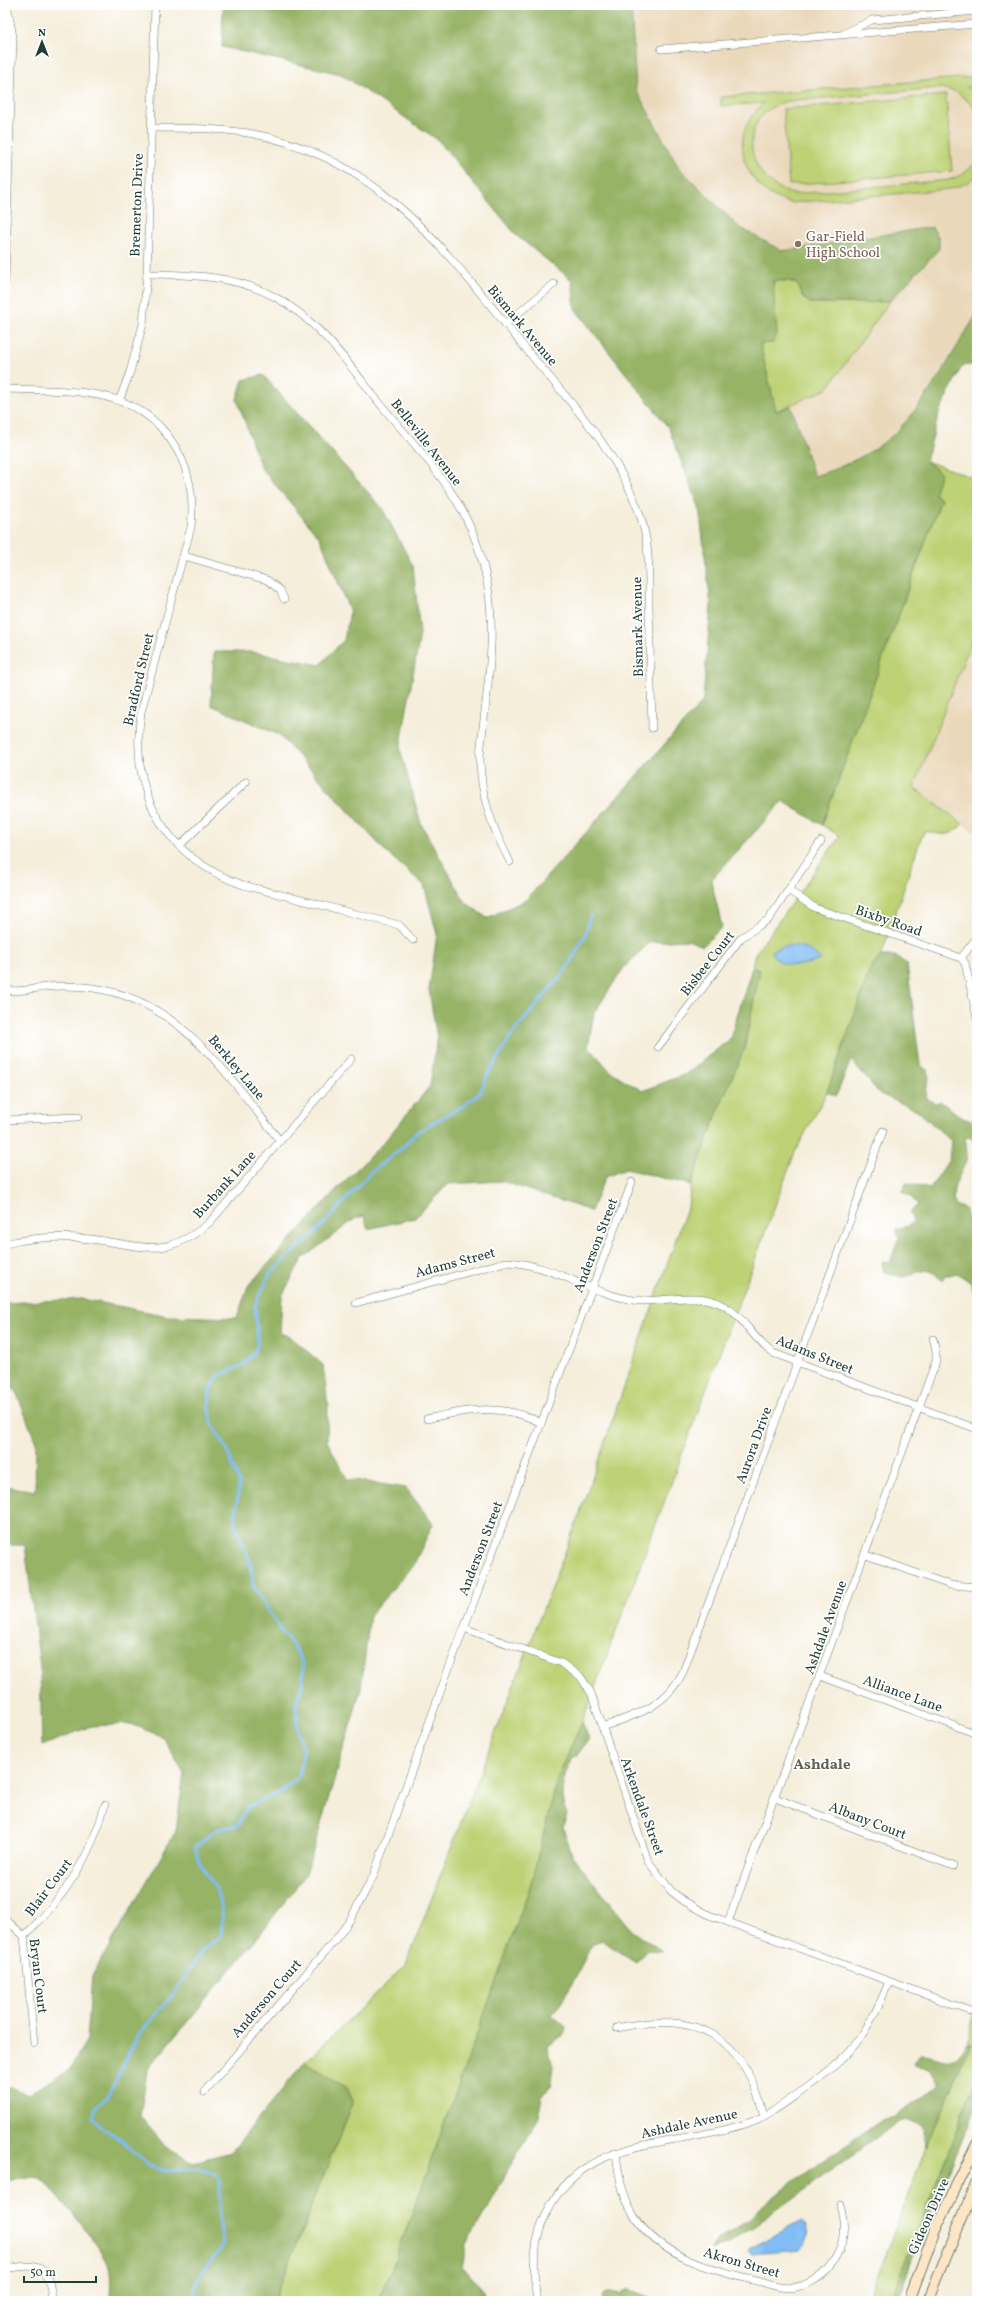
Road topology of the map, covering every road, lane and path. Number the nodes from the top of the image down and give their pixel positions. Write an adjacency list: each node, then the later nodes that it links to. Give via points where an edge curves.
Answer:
1 (7, 5): 9 (street, via 13,37)
2 (155, 5): 7 (street, Bremerton Drive)
3 (977, 11): 5 (street, via 872,20)
4 (977, 24): 5 (street)
5 (843, 34): 6 (street)
6 (661, 49)
7 (152, 128): 8 (street, Bremerton Drive); 11 (street, Bismark Avenue, via 201,128 249,133 281,141 331,160 380,190 420,224)
8 (147, 274): 13 (street, Bremerton Drive, via 143,324); 20 (street, Belleville Avenue, via 196,274 232,280 256,288 292,307 325,336 451,491 474,537 487,583 492,630 480,775 491,824)
9 (5, 282)
10 (554, 284): 11 (street)
11 (505, 324): 16 (street, Bismark Avenue, via 604,443 625,479 641,519 648,559)
12 (5, 389): 13 (street, Bradford Street, via 87,393)
13 (118, 401): 14 (street, Bradford Street, via 141,412 156,424 170,438 184,463 190,480 193,508)
14 (184, 556): 15 (street, via 267,580 280,590); 19 (street, Bradford Street, via 141,712 138,746 149,801 164,828)
15 (284, 599)
16 (652, 728)
17 (246, 782): 19 (street)
18 (821, 841): 21 (street, Bisbee Court)
19 (179, 846): 22 (street, Bradford Street, via 197,862 226,879 399,925 405,928)
20 (510, 862)
21 (788, 890): 24 (street, Bixby Road, via 815,908); 27 (street, Bisbee Court, via 769,919 741,938)
22 (413, 940)
23 (977, 941): 24 (street, via 975,940)
24 (961, 958): 26 (street, via 965,963)
25 (5, 990): 32 (street, Berkley Lane, via 20,991 63,986 95,988 118,994 155,1010 207,1049)
26 (977, 1018)
27 (658, 1047)
28 (351, 1059): 32 (street, Burbank Lane)
29 (78, 1117): 30 (street)
30 (5, 1120)
31 (883, 1131): 38 (street, Aurora Drive)
32 (280, 1141): 34 (street, Burbank Lane, via 210,1222 185,1240 156,1248 61,1237)
33 (632, 1182): 35 (street, Anderson Street)
34 (5, 1244)
35 (592, 1288): 36 (street, Adams Street, via 528,1264 505,1262); 38 (street, Adams Street, via 632,1300 666,1301 698,1297 712,1300 733,1312 763,1346); 41 (street, Anderson Street)
36 (356, 1303)
37 (933, 1339): 39 (street, Ashdale Avenue, via 936,1361)
38 (797, 1362): 39 (street, Adams Street); 47 (street, Aurora Drive, via 679,1679 672,1691 654,1707)
39 (919, 1408): 42 (street, Adams Street); 43 (street, Ashdale Avenue)
40 (427, 1419): 41 (street, via 453,1412 492,1409 519,1413)
41 (541, 1423): 45 (street, Anderson Street)
42 (977, 1429)
43 (866, 1555): 44 (street, via 950,1585); 46 (street, Ashdale Avenue)
44 (977, 1587)
45 (464, 1628): 47 (street, Arkendale Street, via 561,1663 571,1669 586,1685); 53 (street, Anderson Street, via 373,1877)
46 (820, 1676): 48 (street, Alliance Lane); 49 (street, Ashdale Avenue)
47 (602, 1727): 54 (street, Arkendale Street, via 642,1849 654,1872 684,1902)
48 (977, 1734)
49 (774, 1798): 51 (street, Albany Court); 54 (street, Ashdale Avenue)
50 (105, 1805): 55 (street, Blair Court, via 94,1840 70,1883 56,1903)
51 (953, 1866)
52 (5, 1919): 55 (street, Bryan Court)
53 (349, 1922): 60 (street, Anderson Court)
54 (728, 1922): 56 (street, Arkendale Street)
55 (24, 1936): 59 (street, Bryan Court)
56 (889, 1982): 57 (street, Arkendale Street); 61 (street, Ashdale Avenue, via 867,2029 844,2059 813,2084)
57 (970, 2011)
58 (617, 2028): 61 (street, via 642,2022 666,2022 688,2024 708,2032 738,2055 756,2091)
59 (34, 2043)
60 (204, 2092)
61 (764, 2116): 63 (street, Ashdale Avenue, via 734,2127)
62 (977, 2144): 69 (main road, Gideon Drive, via 935,2230)
63 (616, 2152): 65 (street, Akron Street, via 619,2177 628,2204 641,2225 659,2242 712,2270 782,2288 801,2286 815,2280 833,2263 842,2242 844,2228); 68 (street, Ashdale Avenue, via 574,2174 552,2202 539,2232 535,2249 533,2266)
64 (977, 2181): 70 (main road)
65 (840, 2204)
66 (5, 2269): 67 (street, via 26,2266 42,2270 50,2281)
67 (52, 2301)
68 (537, 2301)
69 (909, 2301)
70 (928, 2301)

